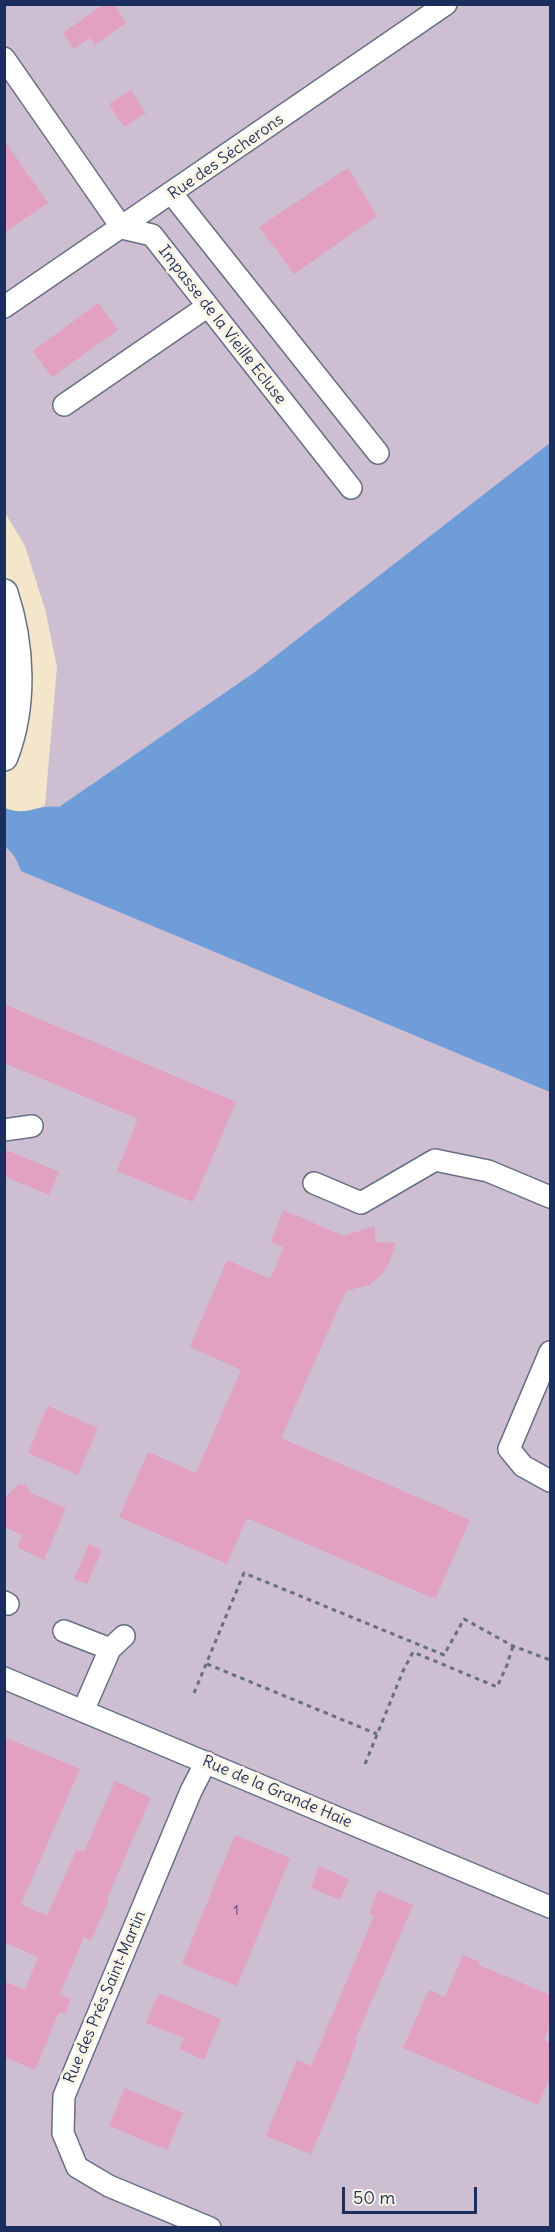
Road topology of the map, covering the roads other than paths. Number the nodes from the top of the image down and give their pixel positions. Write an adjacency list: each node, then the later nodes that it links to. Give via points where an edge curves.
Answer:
1 (446, 4): 3 (street, Rue des Sécherons)
2 (4, 58): 4 (street)
3 (172, 194): 4 (street, Rue des Sécherons); 8 (street)
4 (122, 228): 5 (street, Impasse de la Vieille Ecluse, via 152,235); 6 (street, Rue des Sécherons)
5 (208, 306): 7 (street); 9 (street, Impasse de la Vieille Ecluse)
6 (4, 307)
7 (64, 405)
8 (378, 453)
9 (351, 488)
10 (4, 593): 11 (main road, via 12,615 18,661 17,706)
11 (4, 757)
12 (32, 1126): 13 (street)
13 (4, 1130)
14 (314, 1183): 15 (street, via 361,1203 435,1160 488,1171)
15 (550, 1197)
16 (550, 1352): 17 (street, via 509,1449 523,1466)
17 (550, 1481)
18 (64, 1631): 20 (street, via 117,1642)
19 (4, 1678): 20 (street, Rue de la Grande Haie)
20 (83, 1711): 21 (street, Rue de la Grande Haie)
21 (206, 1762): 22 (street, Rue de la Grande Haie); 23 (street, Rue des Prés Saint-Martin, via 64,2096 63,2133 77,2167 109,2186)
22 (550, 1907)
23 (210, 2228)

